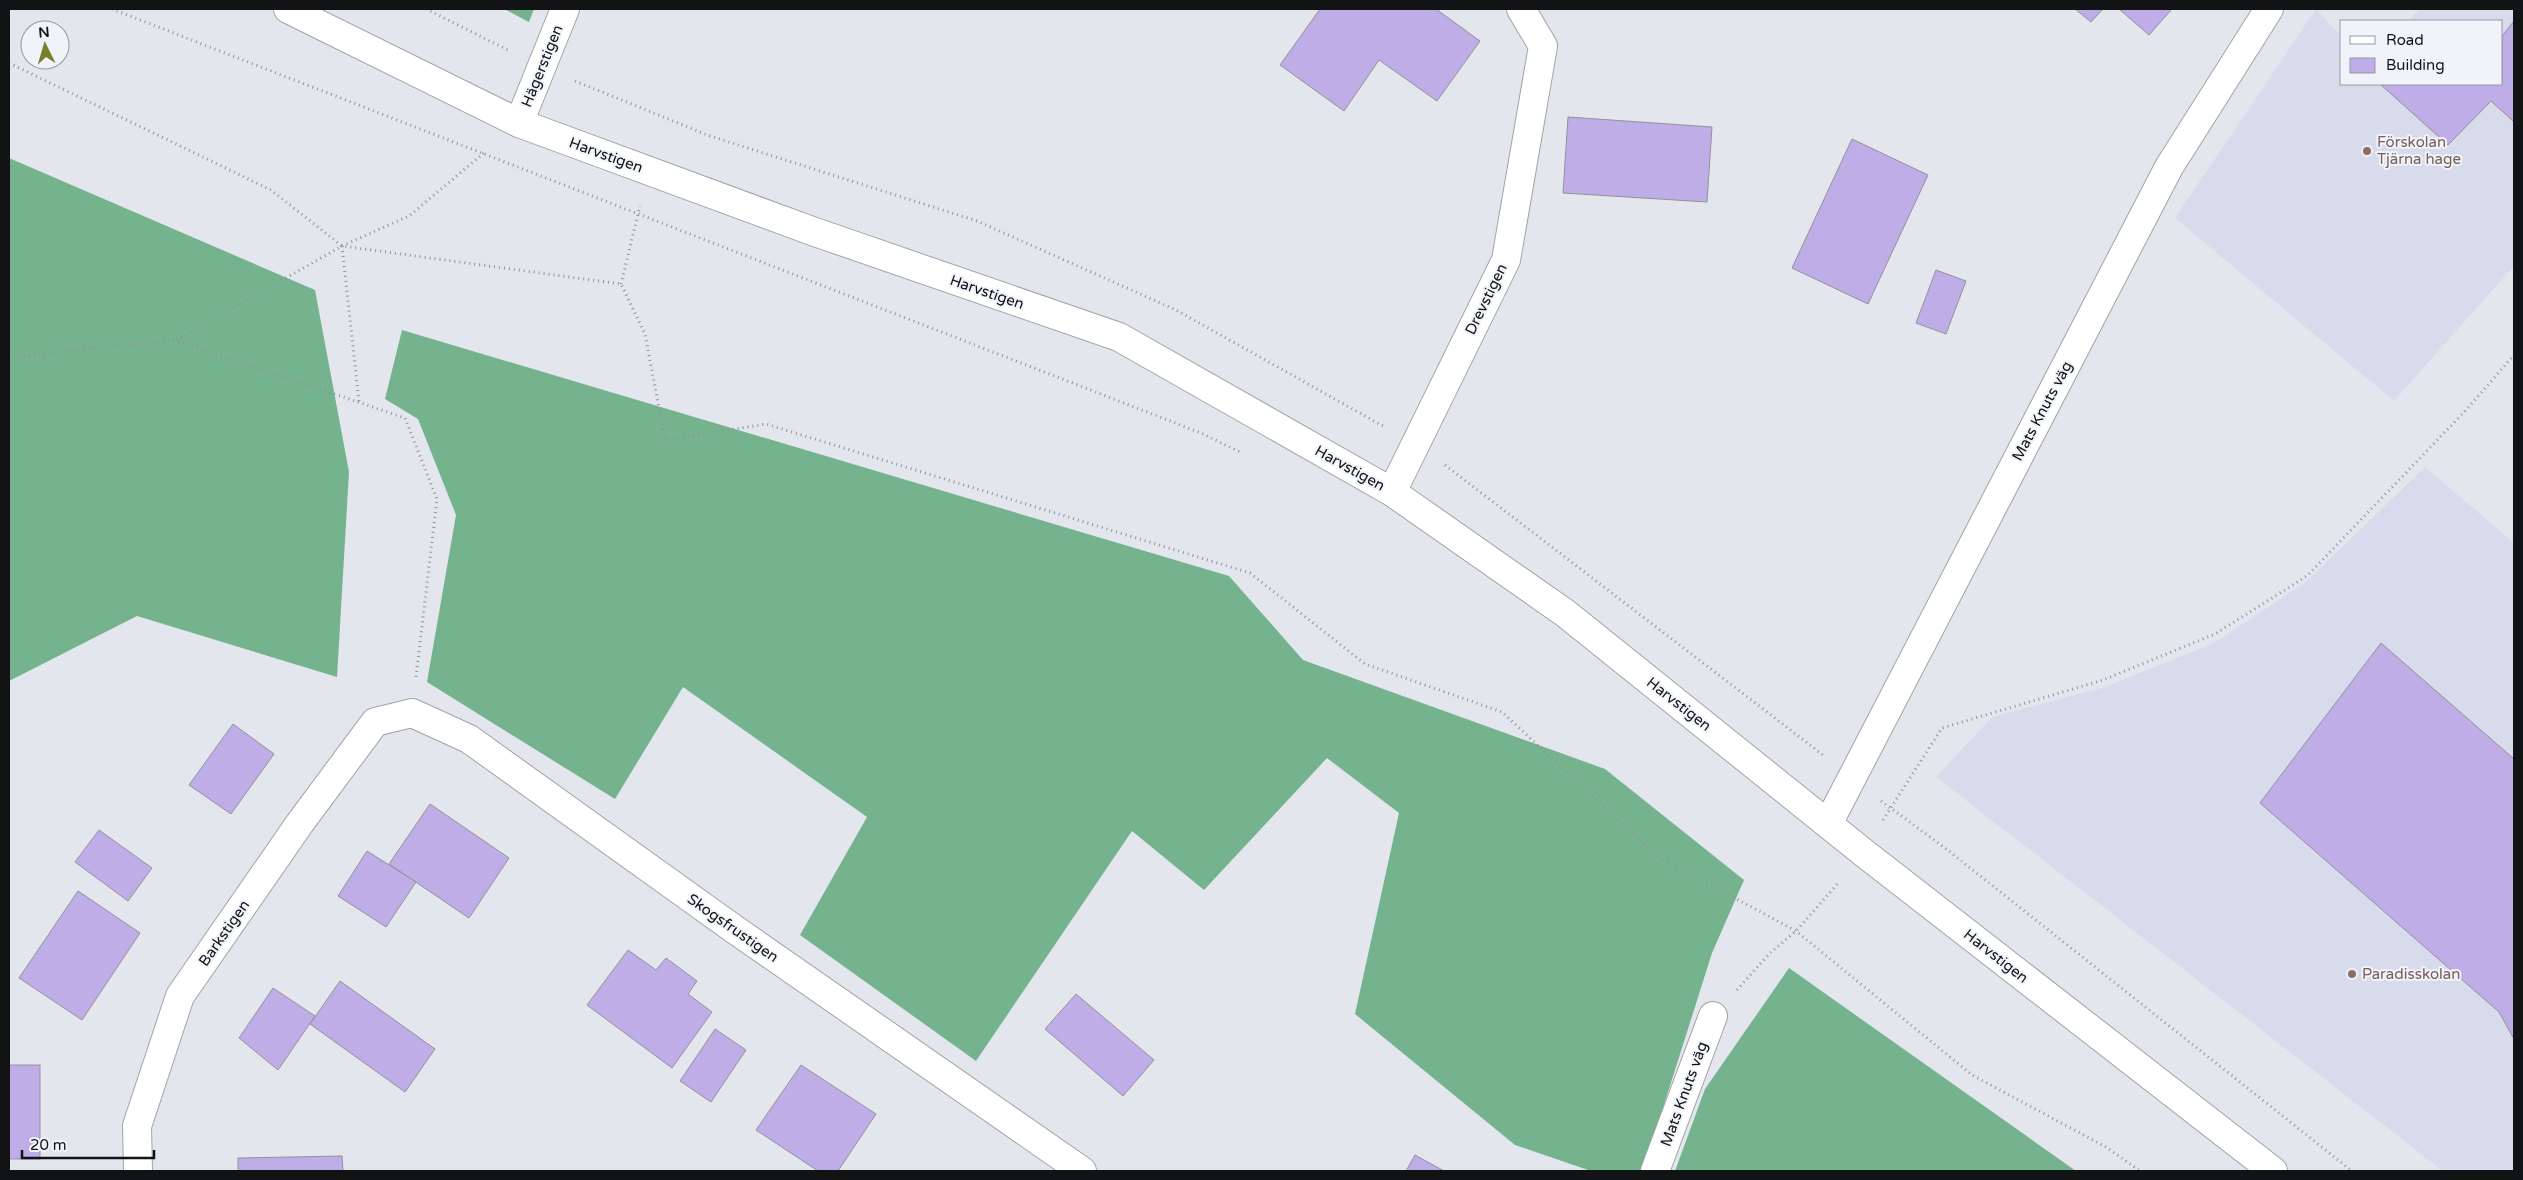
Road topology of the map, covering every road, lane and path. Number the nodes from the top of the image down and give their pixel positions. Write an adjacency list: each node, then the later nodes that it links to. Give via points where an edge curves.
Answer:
1 (112, 9): 10 (path)
2 (288, 9): 9 (street, Harvstigen)
3 (426, 9): 8 (path)
4 (565, 9): 8 (street, Hägerstigen)
5 (1522, 9): 19 (street, Drevstigen, via 1543,46 1506,260)
6 (2269, 9): 23 (street, Mats Knuts väg, via 2169,167)
7 (9, 63): 13 (path, via 271,190)
8 (542, 68): 9 (street, Hägerstigen); 19 (path, via 710,136 977,221 1176,310)
9 (519, 123): 10 (path); 11 (street, Harvstigen)
10 (483, 153): 12 (path); 13 (path, via 409,216)
11 (648, 170): 12 (path); 21 (street, Harvstigen, via 812,231 1119,337)
12 (638, 214): 14 (path); 20 (path, via 1192,429)
13 (342, 246): 14 (path); 15 (path); 18 (path)
14 (621, 284): 27 (path, via 645,334 665,440 766,424 1250,573 1365,664 1502,712 1657,856)
15 (176, 340): 17 (path); 18 (path)
16 (2514, 355): 24 (path, via 2467,410 2307,576 2215,634 2103,680 1942,728)
17 (9, 357)
18 (359, 402): 22 (path, via 405,418 437,500)
19 (1415, 444): 21 (street, Drevstigen); 23 (path, via 1481,490)
20 (1246, 455)
21 (1392, 492): 25 (street, Harvstigen, via 1565,613)
22 (412, 712): 29 (street, Barkstigen, via 375,722 300,822 180,996 137,1126); 30 (street, Skogsfrustigen, via 469,739 734,929)
23 (1852, 777): 24 (path); 25 (street, Mats Knuts väg)
24 (1890, 809): 26 (path); 34 (path, via 1953,854)
25 (1829, 822): 26 (street, Harvstigen)
26 (1864, 853): 27 (path); 33 (street, Harvstigen)
27 (1796, 931): 28 (path, via 1770,953); 32 (path, via 1972,1075 2106,1147)
28 (1713, 1016): 31 (street, Mats Knuts väg)
29 (138, 1171)
30 (1082, 1171)
31 (1655, 1171)
32 (2140, 1171)
33 (2273, 1171)
34 (2352, 1171)

